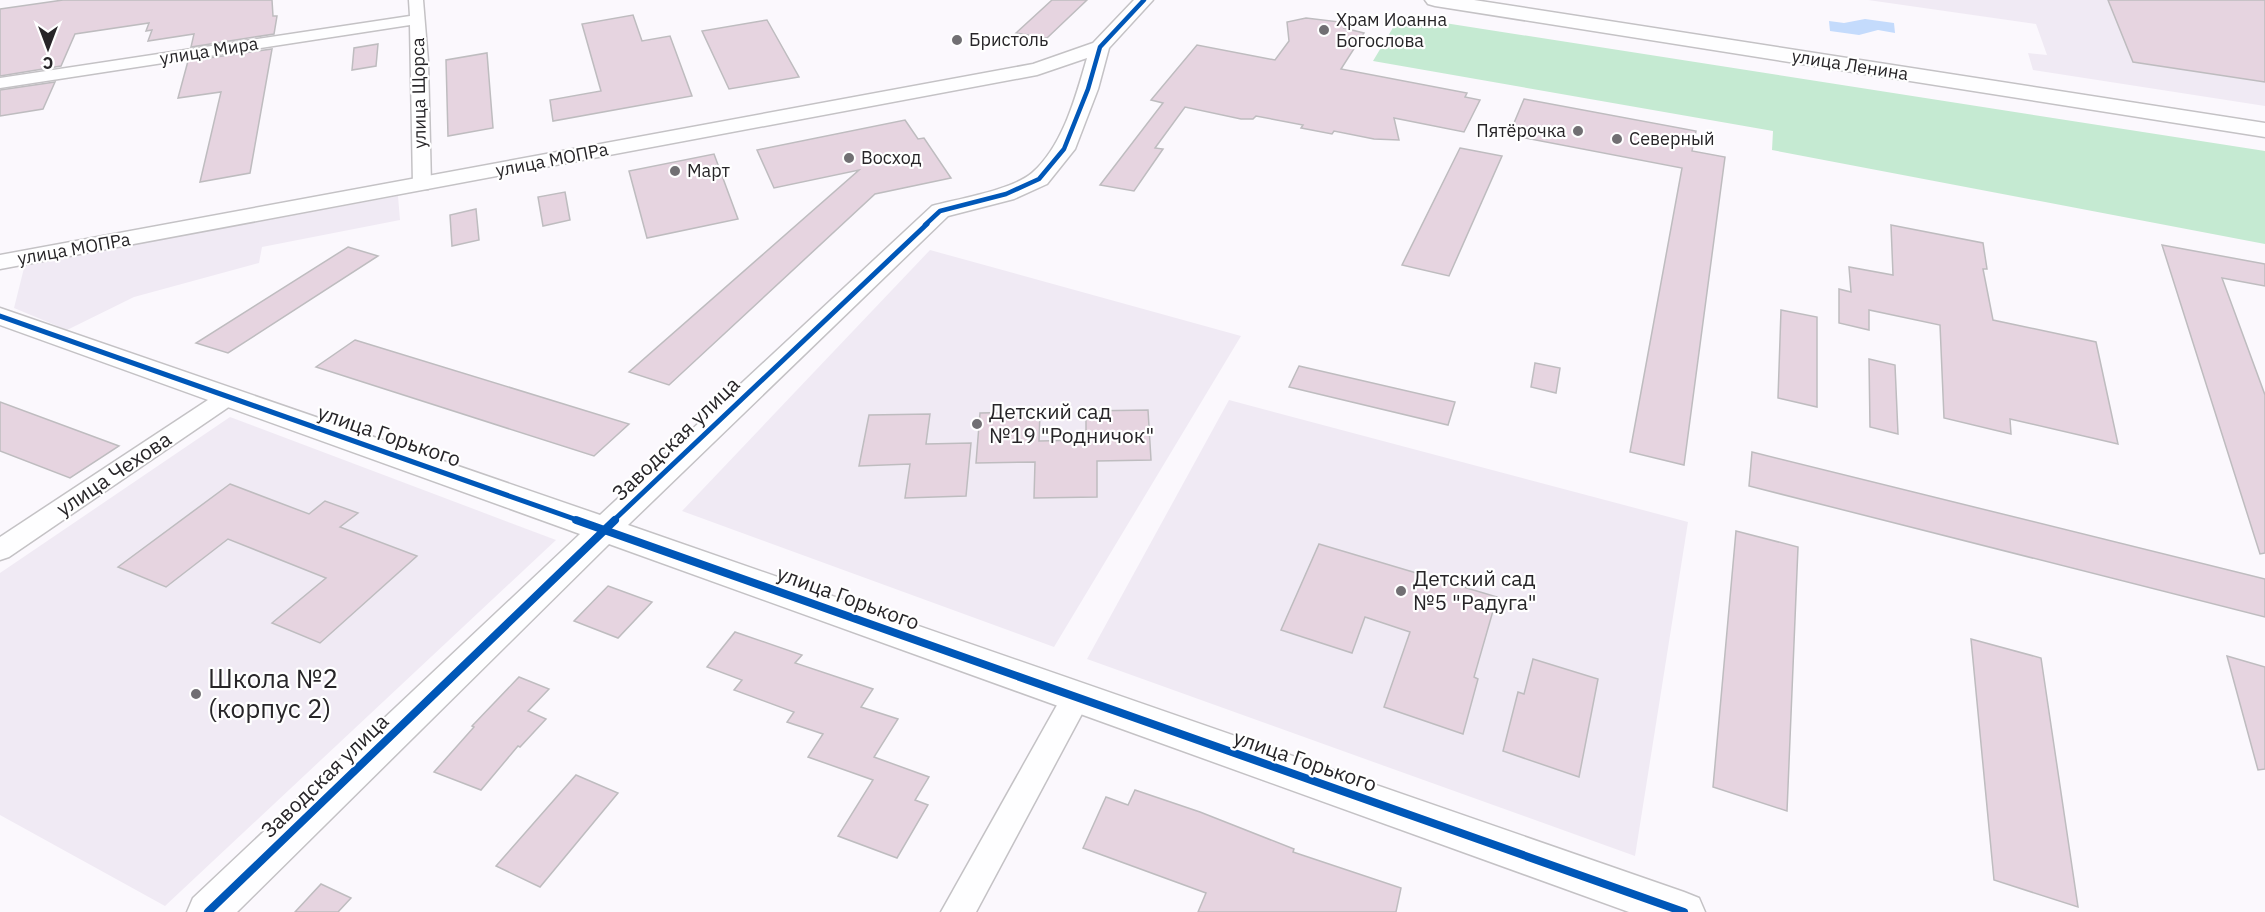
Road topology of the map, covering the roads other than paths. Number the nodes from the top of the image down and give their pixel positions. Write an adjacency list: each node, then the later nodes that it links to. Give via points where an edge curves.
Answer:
1 (416, 0): 4 (street, улица Щорса)
2 (1144, 0): 5 (street, Заводская улица)
3 (1435, 0): 7 (main road, улица Ленина)
4 (417, 19): 6 (street, улица Мира); 8 (street, улица Щорса)
5 (1100, 47): 8 (street, улица МОПРа, via 1038,69); 12 (street, Заводская улица, via 1064,149 1039,179 1006,194 939,211)
6 (0, 83)
7 (2265, 130)
8 (422, 185): 9 (street, улица МОПРа)
9 (0, 262)
10 (0, 316): 11 (street, улица Горького)
11 (228, 397): 12 (street, улица Горького); 13 (street, улица Чехова)
12 (605, 529): 14 (street, улица Горького); 15 (street, Заводская улица)
13 (0, 550)
14 (1076, 697): 16 (street); 17 (street, улица Горького)
15 (208, 912)
16 (958, 912)
17 (1684, 912)

